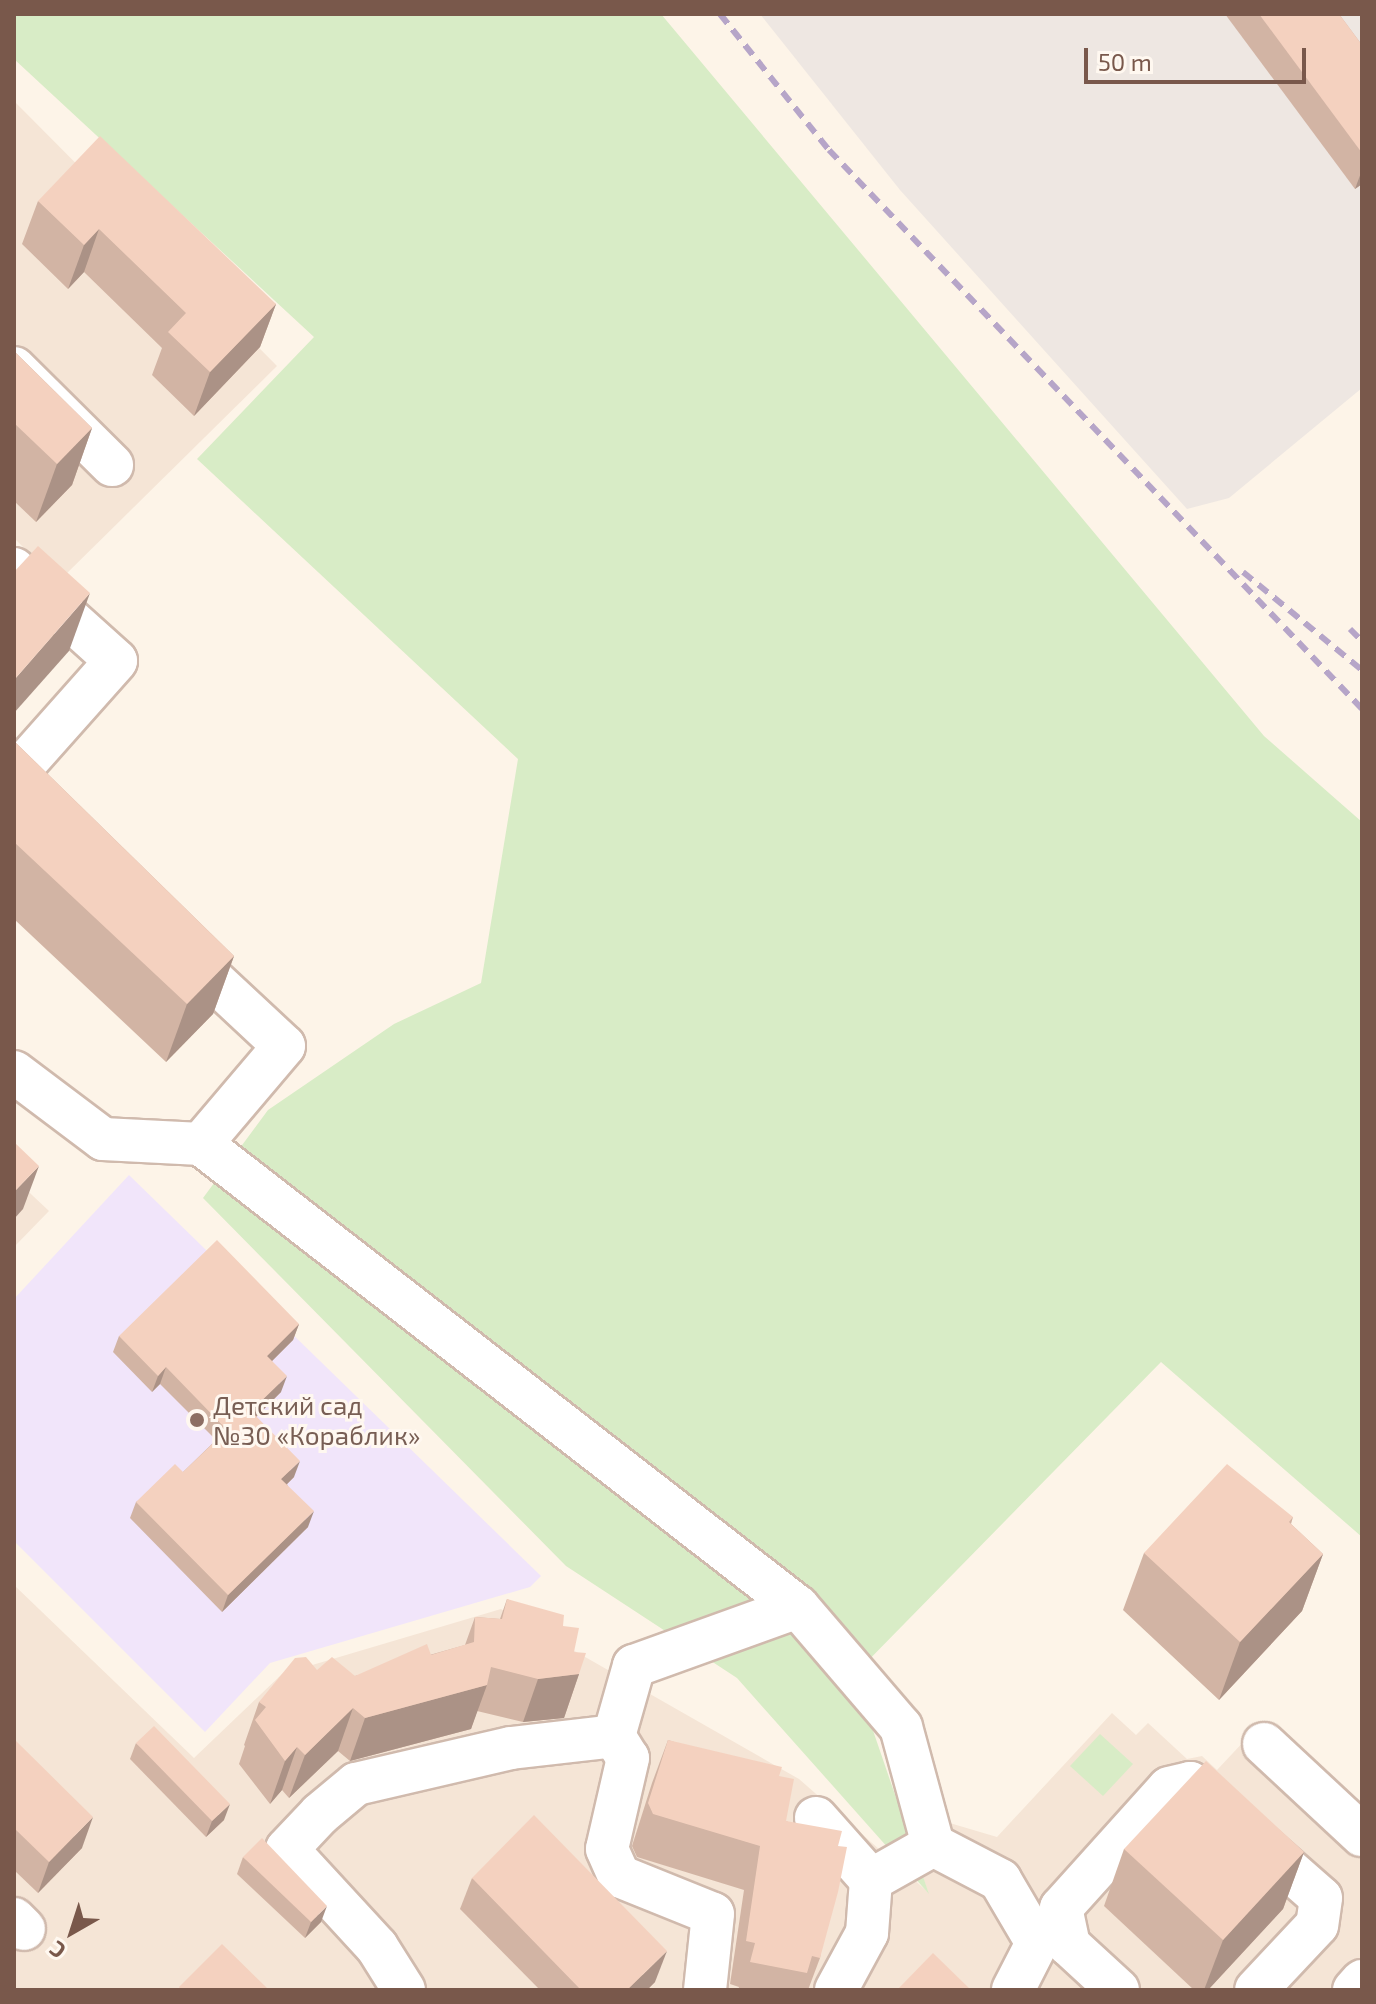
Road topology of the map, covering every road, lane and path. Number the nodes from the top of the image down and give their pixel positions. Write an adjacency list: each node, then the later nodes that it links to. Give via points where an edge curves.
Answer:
1 (14, 368): 2 (street)
2 (112, 465)
3 (14, 569): 4 (street, via 116,661)
4 (14, 776)
5 (149, 919): 7 (street, via 284,1046)
6 (14, 1072): 7 (street, via 103,1139)
7 (201, 1144): 8 (street)
8 (798, 1607): 9 (street, via 634,1666); 13 (street, via 901,1727)
9 (614, 1736): 16 (street, via 511,1748 356,1784 287,1849 377,1947); 17 (street, via 628,1758 607,1849 619,1876 713,1914)
10 (1264, 1744): 12 (street)
11 (816, 1818): 14 (street)
12 (1362, 1835)
13 (933, 1845): 14 (street); 19 (street, via 1000,1880 1037,1943)
14 (871, 1880): 18 (street, via 867,1933)
15 (1362, 1981): 22 (street)
16 (404, 1990)
17 (705, 1990)
18 (836, 1990)
19 (1013, 1990)
20 (1118, 1990): 21 (street, via 1069,1945 1061,1908 1169,1788 1190,1783 1321,1898 1317,1925)
21 (1256, 1990)
22 (1354, 1990)

